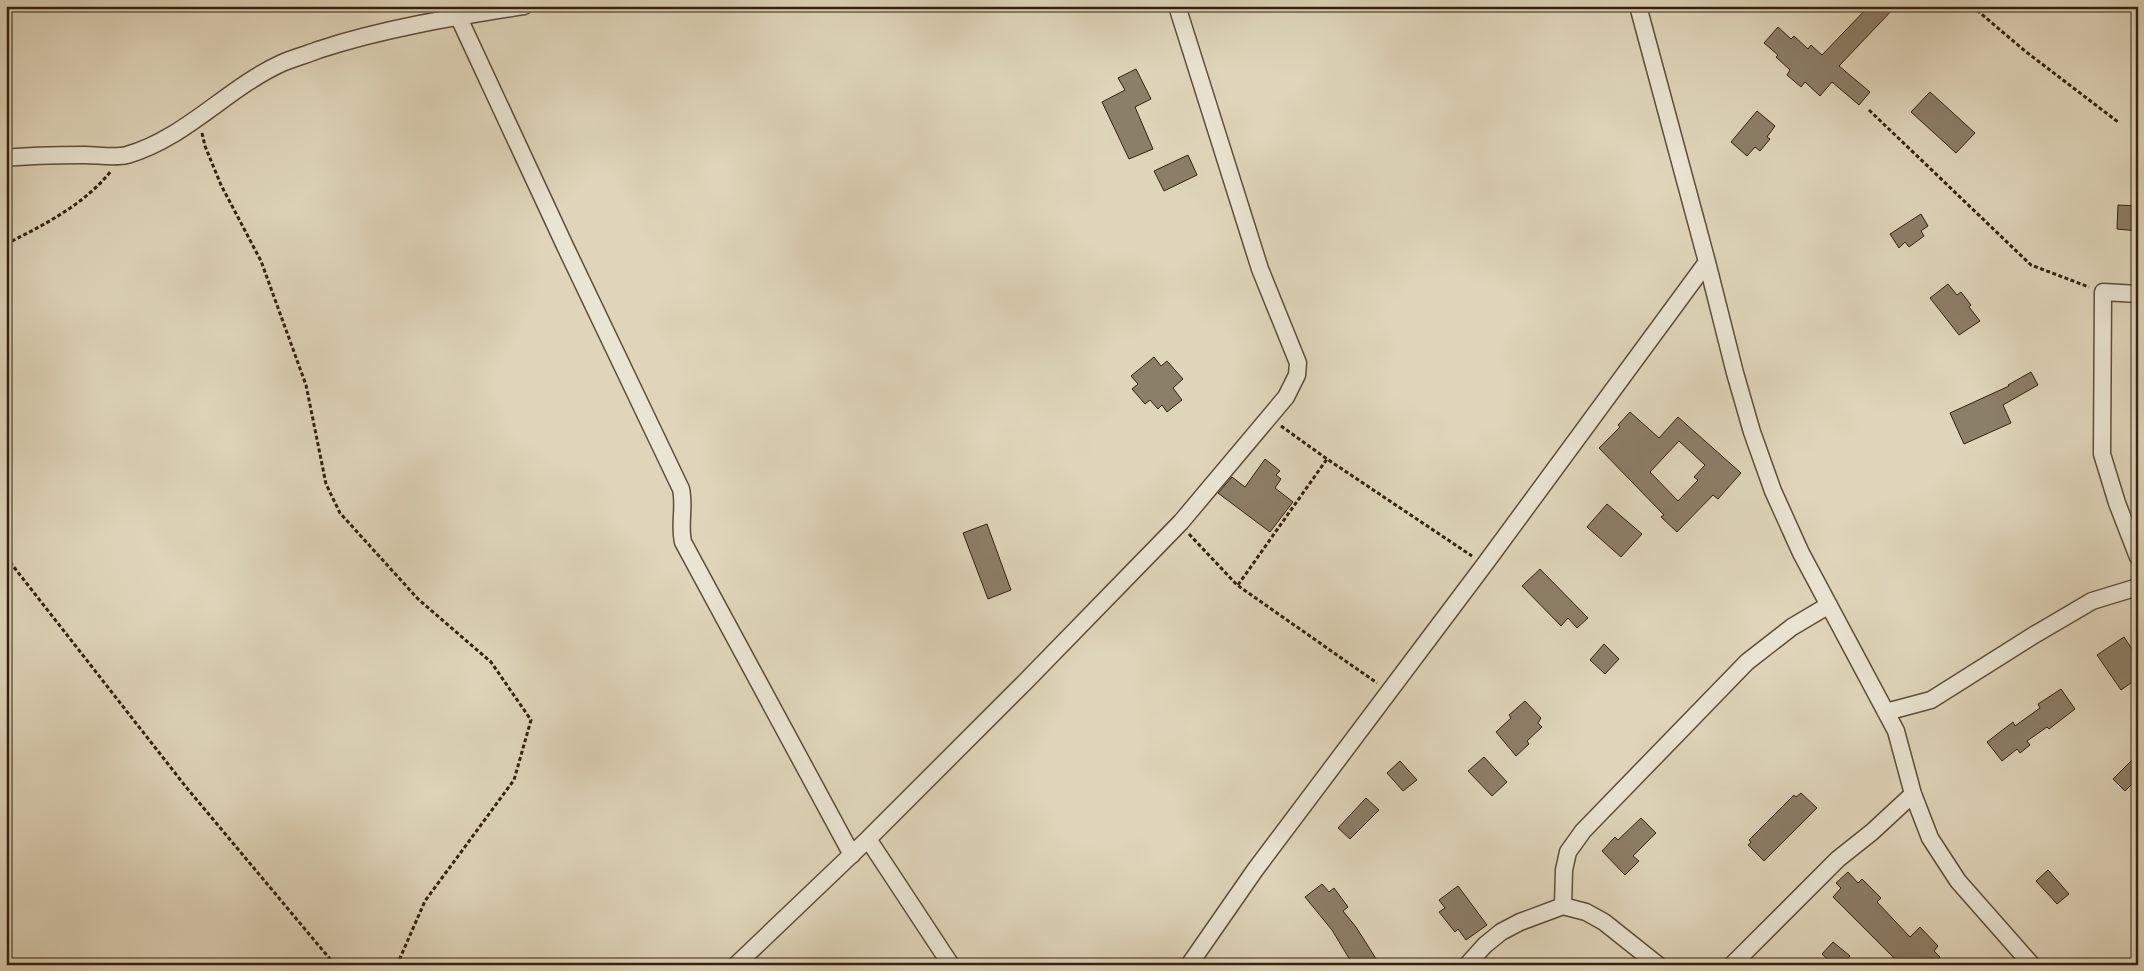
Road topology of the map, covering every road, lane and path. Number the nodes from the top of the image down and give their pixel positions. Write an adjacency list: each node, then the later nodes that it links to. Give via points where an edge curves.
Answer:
1 (524, 6): 5 (street)
2 (1177, 6): 15 (street, via 1260,269 1298,363 1297,375 1286,397)
3 (1638, 6): 12 (street)
4 (1972, 6): 8 (path, via 2024,51)
5 (459, 18): 7 (street, via 404,26 282,63); 28 (street, via 681,489 684,502 683,542)
6 (1868, 110): 13 (path, via 2031,265)
7 (198, 119): 9 (street, via 160,142); 31 (path, via 205,146 222,185 261,261 306,385 326,484 340,513 418,599 491,662 531,720 514,780 425,901)
8 (2118, 122)
9 (124, 156): 10 (street); 11 (path, via 98,188 41,227)
10 (6, 158)
11 (6, 244)
12 (1708, 262): 20 (street); 23 (street, via 1755,440 1773,491)
13 (2103, 292): 14 (street); 19 (street, via 2102,454)
14 (2138, 294)
15 (1270, 418): 16 (path); 17 (street)
16 (1327, 459): 20 (path); 21 (path)
17 (1181, 522): 21 (path, via 1191,539); 27 (street)
18 (6, 557): 30 (path, via 186,788)
19 (2138, 557)
20 (1485, 564): 24 (street)
21 (1238, 585): 24 (path)
22 (2138, 587): 25 (street, via 2092,601 1931,700)
23 (1829, 605): 25 (street); 29 (street, via 1792,627 1747,662 1583,831 1568,852)
24 (1390, 691): 34 (street, via 1255,870)
25 (1886, 712): 26 (street, via 1896,731)
26 (1913, 794): 37 (street, via 1838,859); 38 (street, via 1930,838 1958,881)
27 (868, 839): 28 (street); 33 (street)
28 (852, 855): 32 (street)
29 (1563, 906): 35 (street, via 1528,918 1502,932); 36 (street, via 1586,912 1604,922)
30 (335, 965)
31 (397, 965)
32 (736, 965)
33 (951, 965)
34 (1189, 965)
35 (1466, 965)
36 (1658, 965)
37 (1732, 965)
38 (2032, 965)

